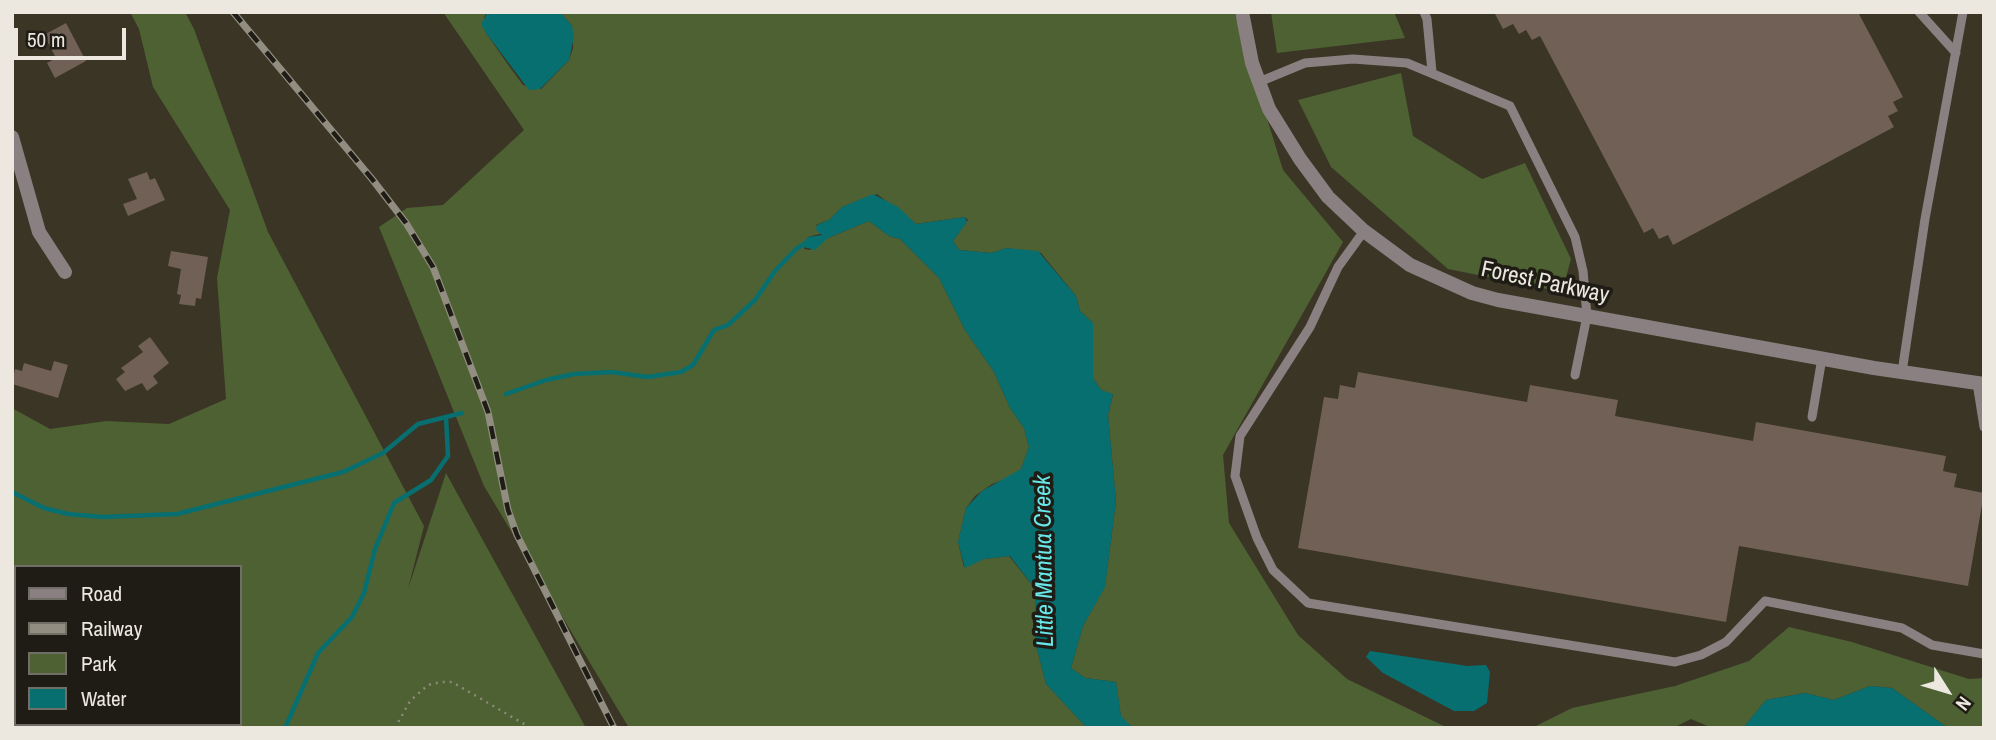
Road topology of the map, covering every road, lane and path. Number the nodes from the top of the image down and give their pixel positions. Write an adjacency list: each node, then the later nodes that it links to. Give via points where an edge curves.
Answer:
1 (1242, 12): 7 (street, Forest Parkway)
2 (1424, 12): 6 (lane)
3 (1919, 12): 5 (lane)
4 (1963, 12): 5 (lane)
5 (1956, 53): 13 (lane)
6 (1432, 72): 7 (lane, via 1407,63 1353,59 1305,63); 11 (lane, via 1510,106 1575,237)
7 (1259, 82): 9 (street, Forest Parkway, via 1269,109 1300,159 1328,197)
8 (12, 137): 10 (street, via 39,232)
9 (1364, 231): 11 (street, Forest Parkway, via 1410,265 1472,293); 18 (lane, via 1338,267 1310,327 1240,436 1235,476 1257,538 1273,570 1308,603 1675,662 1726,642 1765,601 1902,628 1932,645)
10 (65, 272)
11 (1587, 316): 12 (street, Forest Parkway); 14 (lane)
12 (1822, 358): 13 (street, Forest Parkway); 16 (lane)
13 (1902, 372): 15 (street, Forest Parkway)
14 (1575, 375)
15 (1980, 384): 17 (lane)
16 (1812, 417)
17 (1984, 428)
18 (1984, 654)
19 (395, 728): 20 (path, via 410,701 428,685 452,682)
20 (531, 728)

